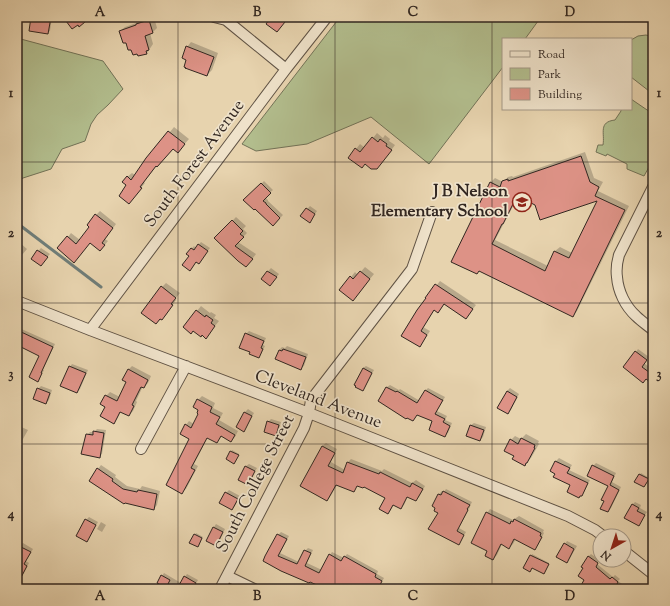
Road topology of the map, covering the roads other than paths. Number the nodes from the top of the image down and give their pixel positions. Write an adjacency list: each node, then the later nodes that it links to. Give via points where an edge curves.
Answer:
1 (214, 17): 3 (street, via 226,20)
2 (327, 17): 3 (street, South Forest Avenue)
3 (286, 69): 7 (street, South Forest Avenue)
4 (653, 187): 8 (street, via 623,245 616,277 625,303 635,316)
5 (432, 212): 10 (street, South College Street, via 412,269 311,400)
6 (17, 301): 7 (street, Cleveland Avenue)
7 (90, 330): 9 (street, Cleveland Avenue)
8 (653, 330)
9 (186, 366): 10 (street, Cleveland Avenue); 11 (street)
10 (308, 413): 12 (street, Cleveland Avenue, via 568,516); 15 (street, South College Street, via 304,428)
11 (142, 449)
12 (592, 528)
13 (632, 557): 14 (street)
14 (653, 574)
15 (227, 576): 16 (street, South College Street); 17 (street)
16 (220, 589)
17 (254, 589)

